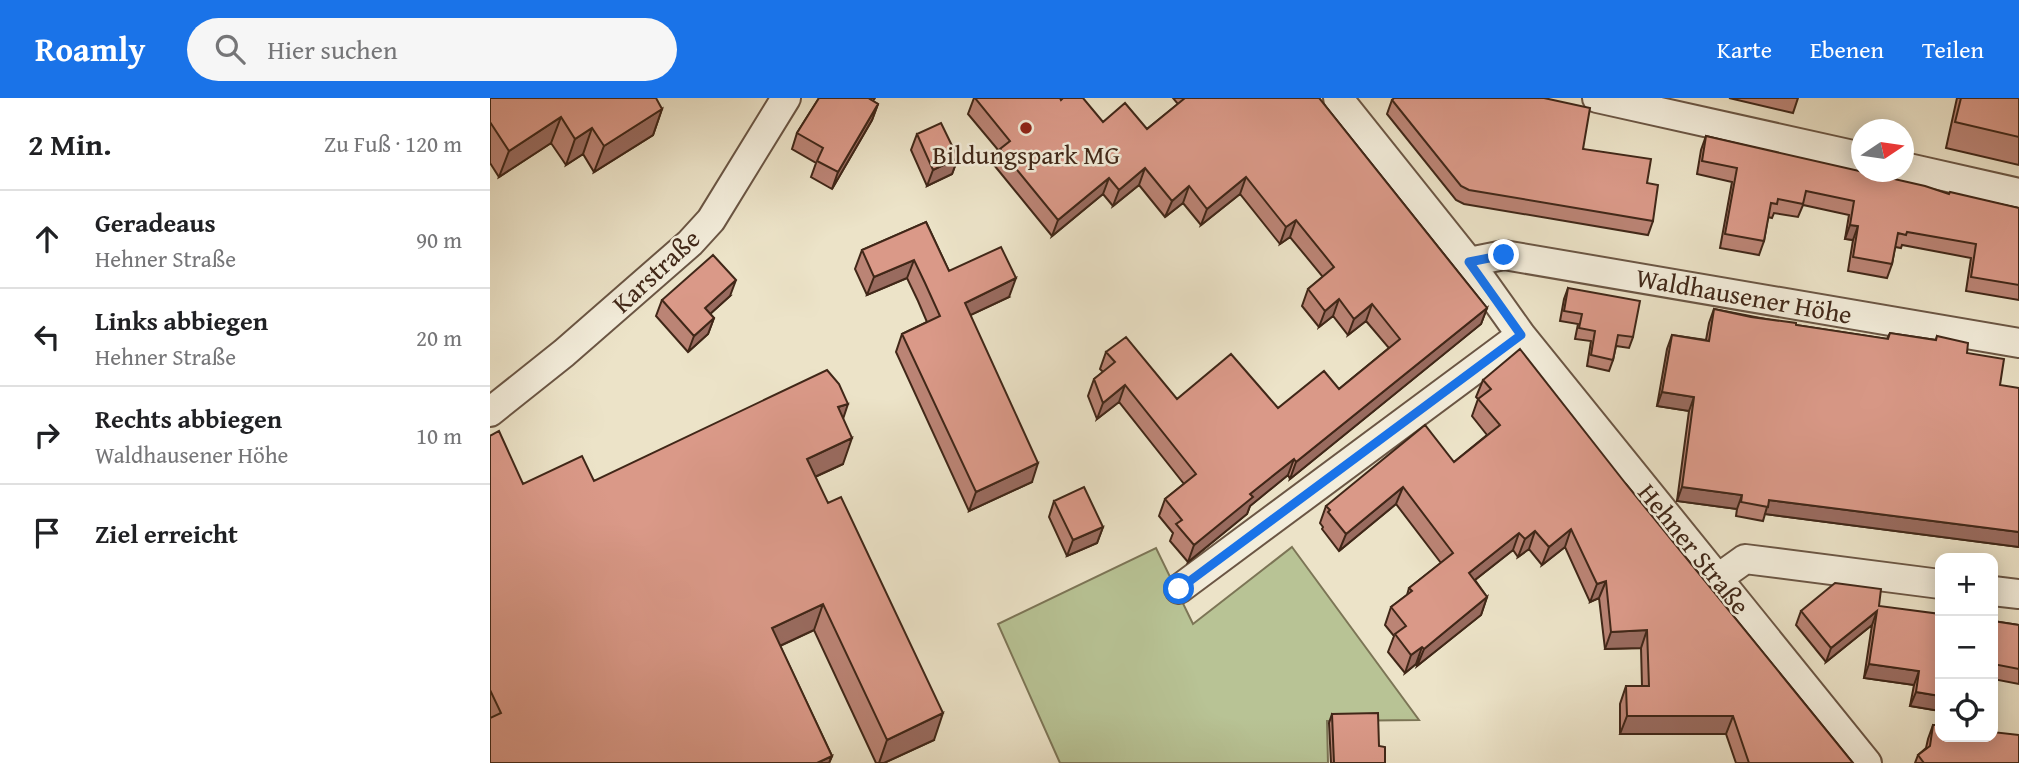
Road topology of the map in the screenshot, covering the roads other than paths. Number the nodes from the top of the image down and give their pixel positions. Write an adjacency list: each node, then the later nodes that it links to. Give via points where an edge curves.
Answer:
1 (786, 98): 10 (street, Karstraße, via 711,220 690,243)
2 (1338, 98): 7 (street, Hehner Straße)
3 (1597, 98): 4 (street)
4 (1851, 156)
5 (1914, 169): 6 (street)
6 (2019, 193)
7 (1469, 262): 8 (street, Hehner Straße); 9 (street, Waldhausener Höhe, via 1504,255)
8 (1521, 335): 11 (street, Hehner Straße); 13 (street)
9 (2019, 343)
10 (490, 411)
11 (1717, 579): 12 (street, via 1745,559); 16 (street, Hehner Straße)
12 (1935, 583)
13 (1179, 589)
14 (1998, 592): 15 (street)
15 (2019, 594)
16 (1867, 763)

